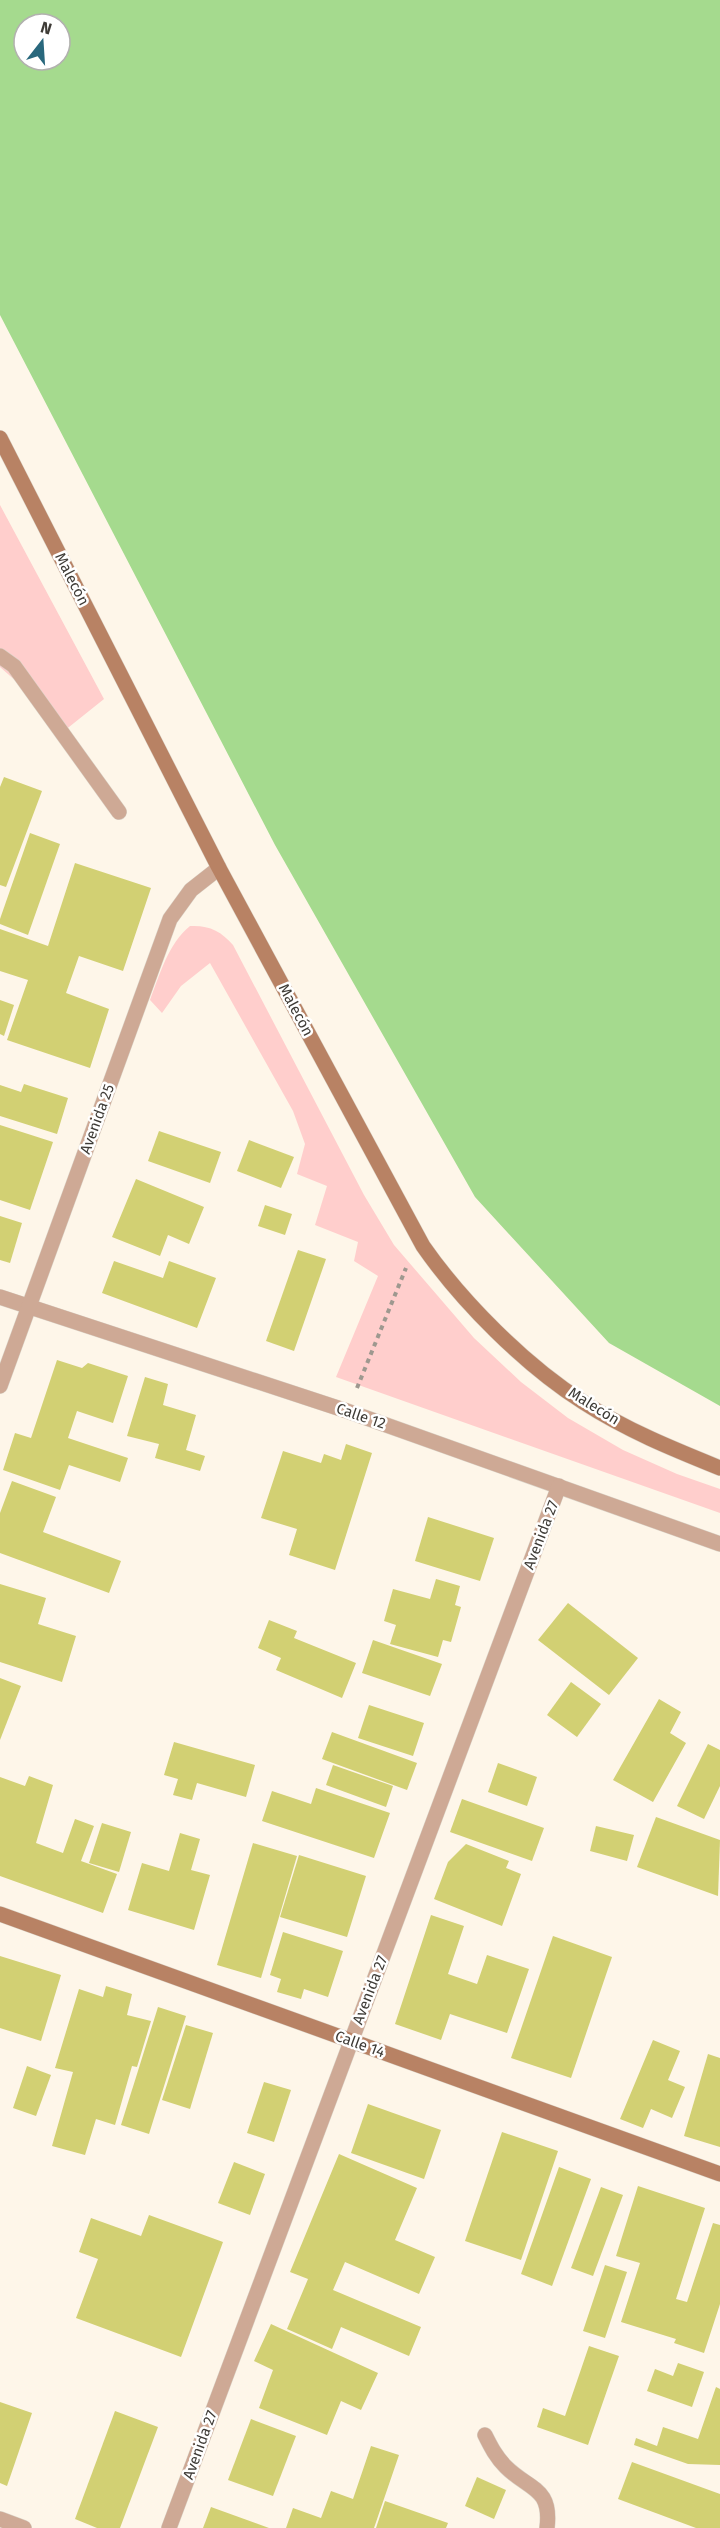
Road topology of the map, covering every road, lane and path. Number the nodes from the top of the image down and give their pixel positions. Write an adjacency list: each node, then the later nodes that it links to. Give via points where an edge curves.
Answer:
1 (0, 438): 4 (main road, Malecón)
2 (0, 656): 3 (street, via 14,666)
3 (119, 812)
4 (219, 867): 5 (main road, Malecón); 7 (street, Avenida 25, via 191,890 170,919)
5 (423, 1246): 9 (path, via 407,1265); 10 (main road, Malecón, via 441,1272 516,1350 583,1402 658,1443)
6 (0, 1297): 7 (street, Calle 12)
7 (29, 1307): 8 (street, Avenida 25); 9 (street, Calle 12)
8 (0, 1386)
9 (347, 1411): 11 (street, Calle 12)
10 (720, 1468)
11 (559, 1486): 12 (street, Calle 12); 14 (street, Avenida 27)
12 (720, 1544)
13 (0, 1914): 14 (main road, Calle 14)
14 (352, 2040): 15 (main road, Calle 14); 19 (street, Avenida 27)
15 (720, 2174)
16 (485, 2435): 20 (street, via 494,2454 507,2468 543,2496 549,2511)
17 (0, 2519): 18 (street)
18 (24, 2528)
19 (170, 2528)
20 (547, 2528)

